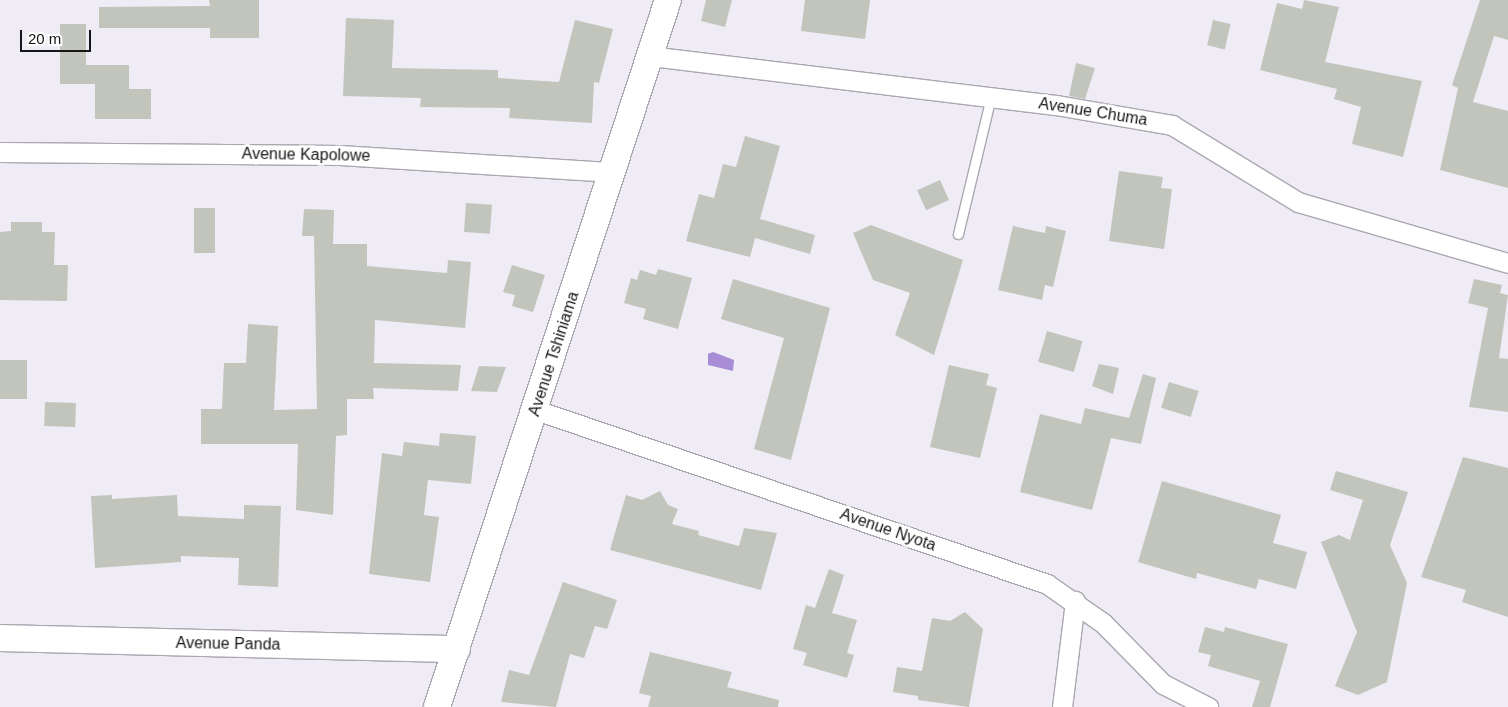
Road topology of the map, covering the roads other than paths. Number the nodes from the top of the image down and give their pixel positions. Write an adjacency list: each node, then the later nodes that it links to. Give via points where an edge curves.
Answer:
1 (668, 0): 2 (street, Avenue Tshiniama)
2 (650, 56): 3 (street, Avenue Chuma); 5 (street, Avenue Tshiniama)
3 (991, 97): 6 (lane); 7 (street, Avenue Chuma, via 1172,125 1298,202)
4 (0, 152): 5 (street, Avenue Kapolowe, via 340,155)
5 (612, 172): 8 (street, Avenue Tshiniama)
6 (958, 234)
7 (1508, 263)
8 (536, 410): 9 (street, Avenue Nyota, via 1047,584); 11 (street, Avenue Tshiniama)
9 (1075, 601): 13 (street); 14 (street, Avenue Nyota, via 1163,684)
10 (0, 638): 11 (street, Avenue Panda)
11 (456, 649): 12 (street, Avenue Tshiniama)
12 (436, 707)
13 (1062, 707)
14 (1208, 707)

